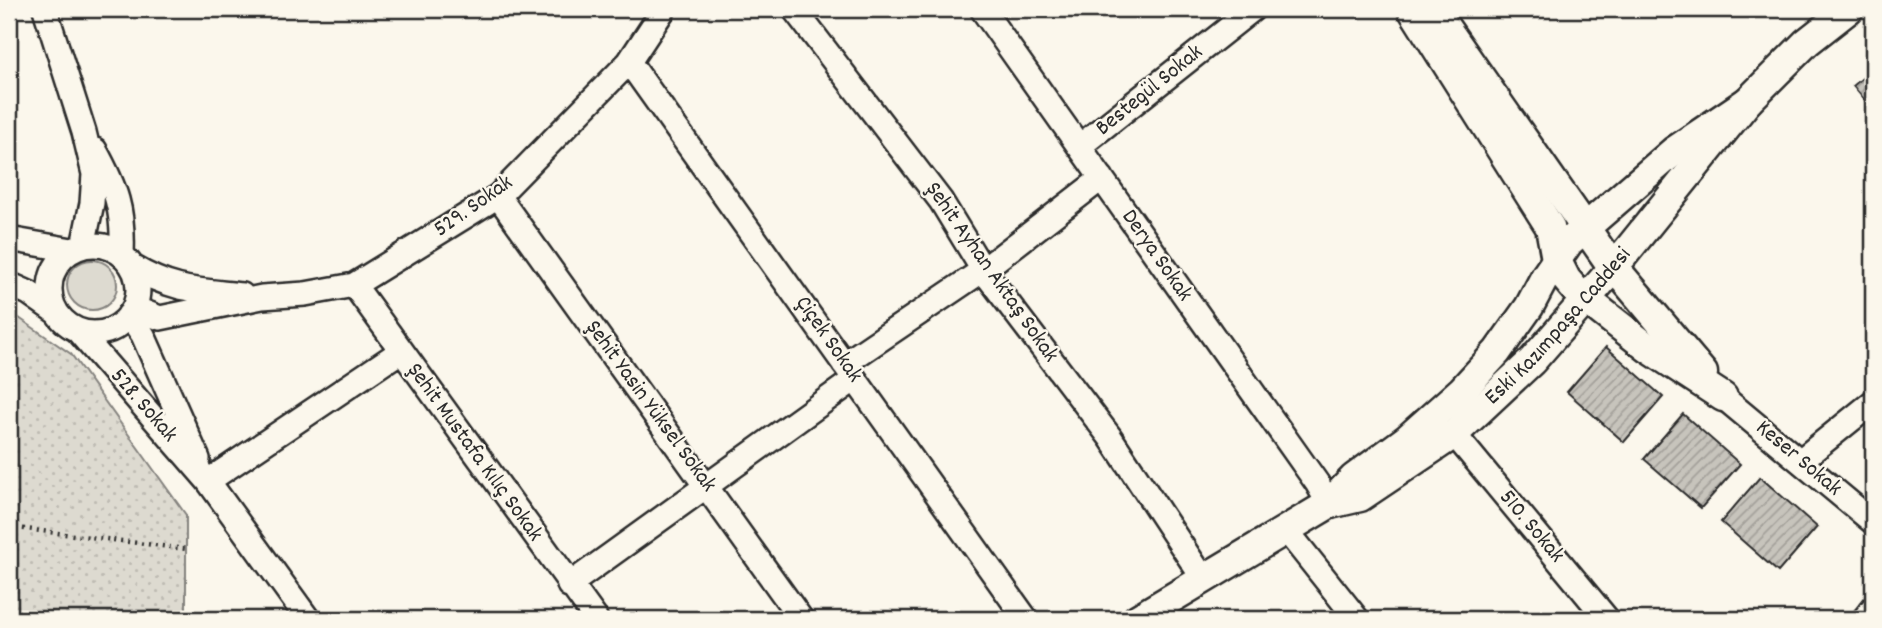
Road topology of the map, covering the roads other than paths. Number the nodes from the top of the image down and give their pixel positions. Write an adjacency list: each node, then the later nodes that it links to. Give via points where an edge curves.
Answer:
1 (45, 9): 11 (street)
2 (664, 9): 9 (street, 529. Sokak)
3 (794, 9): 21 (street, Şehit Ayhan Aktaş Sokak, via 942,201)
4 (982, 9): 12 (street, Derya Sokak)
5 (1253, 9): 12 (street, Bestegül Sokak)
6 (1412, 9): 18 (street, via 1550,227)
7 (1433, 9): 15 (street)
8 (1849, 9): 10 (street, Eski Kazımpaşa Caddesi, via 1807,42)
9 (629, 62): 14 (street, 529. Sokak); 30 (street, Çiçek Sokak)
10 (1748, 101): 15 (street, Eski Kazımpaşa Caddesi, via 1674,150); 20 (street, Eski Kazımpaşa Caddesi)
11 (85, 132): 17 (street, via 94,174 92,203); 19 (street, via 120,205)
12 (1080, 146): 13 (street, Derya Sokak)
13 (1102, 178): 21 (street); 37 (street, Derya Sokak)
14 (498, 196): 23 (street, 529. Sokak); 36 (street, Şehit Yasin Yüksel Sokak)
15 (1586, 227): 18 (street, Eski Kazımpaşa Caddesi); 20 (street)
16 (9, 239): 17 (street)
17 (78, 248): 19 (street, via 102,245); 27 (street, via 51,274 49,287)
18 (1556, 259): 25 (street, via 1566,279); 37 (street, Eski Kazımpaşa Caddesi, via 1497,352 1462,390)
19 (127, 261): 24 (street, 529. Sokak, via 153,279 178,288); 26 (street, via 138,282)
20 (1614, 267): 25 (street, Eski Kazımpaşa Caddesi); 31 (street)
21 (983, 270): 30 (street); 40 (street, Şehit Ayhan Aktaş Sokak, via 1110,437)
22 (9, 285): 27 (street)
23 (354, 285): 24 (street, 529. Sokak); 29 (street, Şehit Mustafa Kılıç Sokak)
24 (262, 297): 26 (street, 529. Sokak, via 160,318)
25 (1586, 299): 31 (street, via 1648,348); 33 (street, Eski Kazımpaşa Caddesi, via 1532,361)
26 (132, 311): 28 (street, via 109,331); 35 (street, 528. Sokak)
27 (56, 312): 28 (street)
28 (78, 331): 35 (street, 528. Sokak)
29 (401, 351): 35 (street); 41 (street, Şehit Mustafa Kılıç Sokak)
30 (849, 371): 36 (street); 46 (street, Çiçek Sokak)
31 (1723, 397): 34 (street, Keser Sokak)
32 (1873, 402): 34 (street)
33 (1454, 434): 37 (street, Eski Kazımpaşa Caddesi, via 1360,497); 49 (street, 510. Sokak)
34 (1800, 461): 38 (street, Keser Sokak)
35 (208, 481): 43 (street, 528. Sokak)
36 (707, 486): 41 (street); 45 (street, Şehit Yasin Yüksel Sokak)
37 (1329, 504): 39 (street, Eski Kazımpaşa Caddesi)
38 (1873, 522)
39 (1287, 531): 40 (street, Eski Kazımpaşa Caddesi); 48 (street)
40 (1203, 578): 47 (street, Eski Kazımpaşa Caddesi)
41 (569, 585): 44 (street, Şehit Mustafa Kılıç Sokak)
42 (1873, 608): 50 (street)
43 (308, 619)
44 (596, 619)
45 (801, 619)
46 (1026, 619)
47 (1138, 619)
48 (1357, 619)
49 (1607, 619)
50 (1864, 619)

